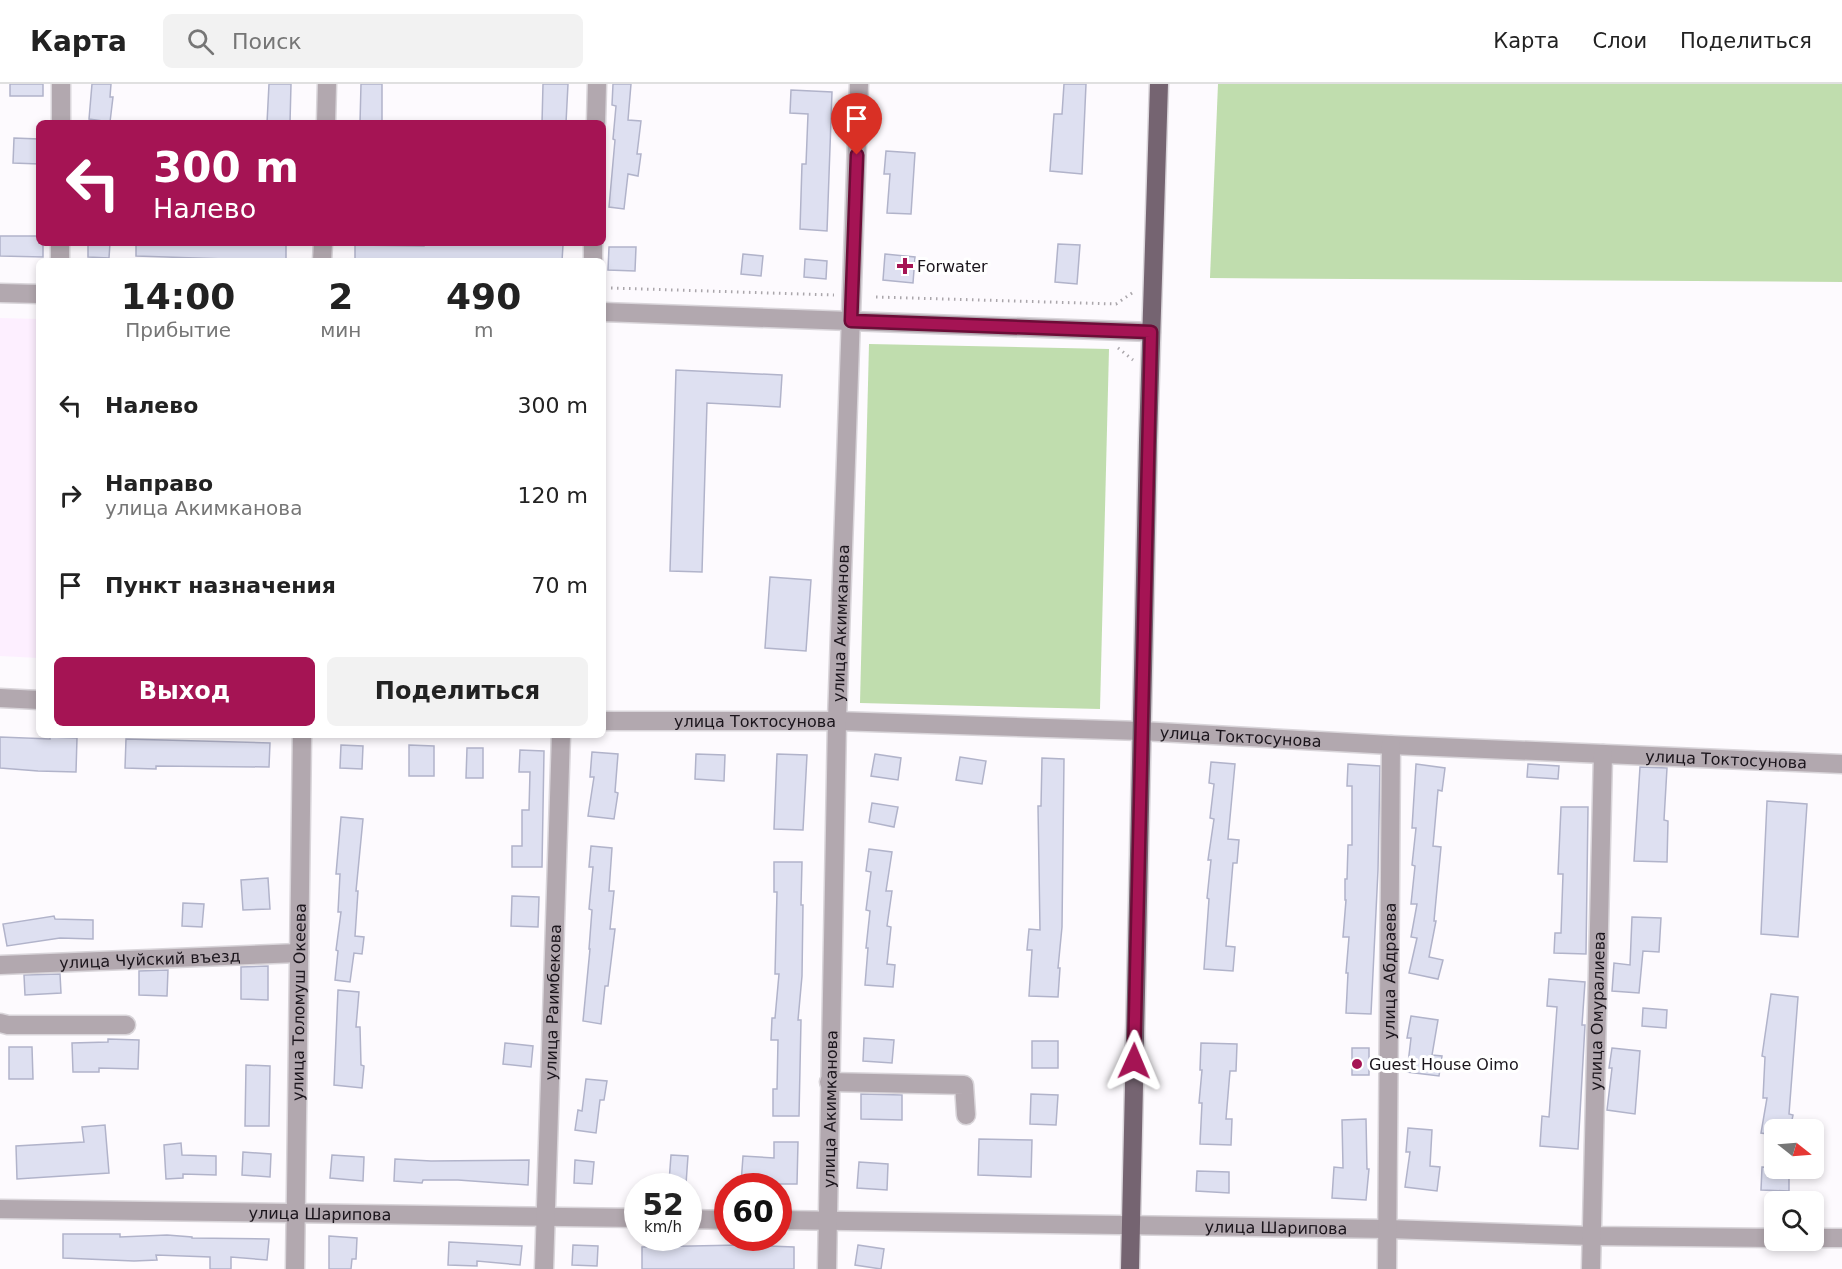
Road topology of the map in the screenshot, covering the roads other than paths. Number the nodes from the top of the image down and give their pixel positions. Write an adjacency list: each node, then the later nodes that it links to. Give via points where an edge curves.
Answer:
1 (61, 84): 6 (street)
2 (327, 84): 7 (street)
3 (597, 84): 8 (street)
4 (859, 84): 12 (street, улица Акимканова)
5 (1159, 84): 13 (main road)
6 (61, 120)
7 (326, 120)
8 (596, 120)
9 (0, 292): 10 (street)
10 (36, 294)
11 (606, 312): 12 (street)
12 (851, 321): 13 (street); 17 (street, улица Акимканова)
13 (1151, 332): 18 (main road)
14 (0, 698): 15 (street)
15 (36, 700)
16 (606, 721): 17 (street, улица Токтосунова)
17 (837, 721): 18 (street, улица Токтосунова); 28 (street, улица Акимканова)
18 (1141, 731): 21 (street, улица Токтосунова); 36 (main road)
19 (302, 738): 24 (street, улица Толомуш Океева)
20 (561, 738): 32 (street, улица Раимбекова)
21 (1390, 746): 22 (street, улица Токтосунова); 37 (street, улица Абдраева)
22 (1603, 754): 23 (street, улица Токтосунова); 38 (street, улица Омуралиева)
23 (1842, 764)
24 (299, 953): 25 (street, улица Чуйский въезд); 31 (street, улица Толомуш Океева)
25 (0, 965)
26 (0, 1023): 27 (street)
27 (126, 1024)
28 (830, 1082): 29 (street, via 964,1085); 35 (street, улица Акимканова)
29 (966, 1115)
30 (0, 1209): 31 (street, улица Шарипова)
31 (296, 1213): 32 (street, улица Шарипова); 42 (street, улица Толомуш Океева)
32 (546, 1217): 33 (street, улица Шарипова); 43 (street, улица Раимбекова)
33 (624, 1218)
34 (792, 1220): 35 (street, улица Шарипова)
35 (828, 1221): 36 (street, улица Шарипова); 44 (street, улица Акимканова)
36 (1131, 1227): 37 (street, улица Шарипова); 45 (main road)
37 (1388, 1229): 38 (street, улица Шарипова); 46 (street, улица Абдраева)
38 (1592, 1236): 39 (street, улица Шарипова); 47 (street, улица Омуралиева)
39 (1764, 1238)
40 (1824, 1238): 41 (street)
41 (1842, 1238)
42 (295, 1269)
43 (544, 1269)
44 (827, 1269)
45 (1130, 1269)
46 (1387, 1269)
47 (1591, 1269)

